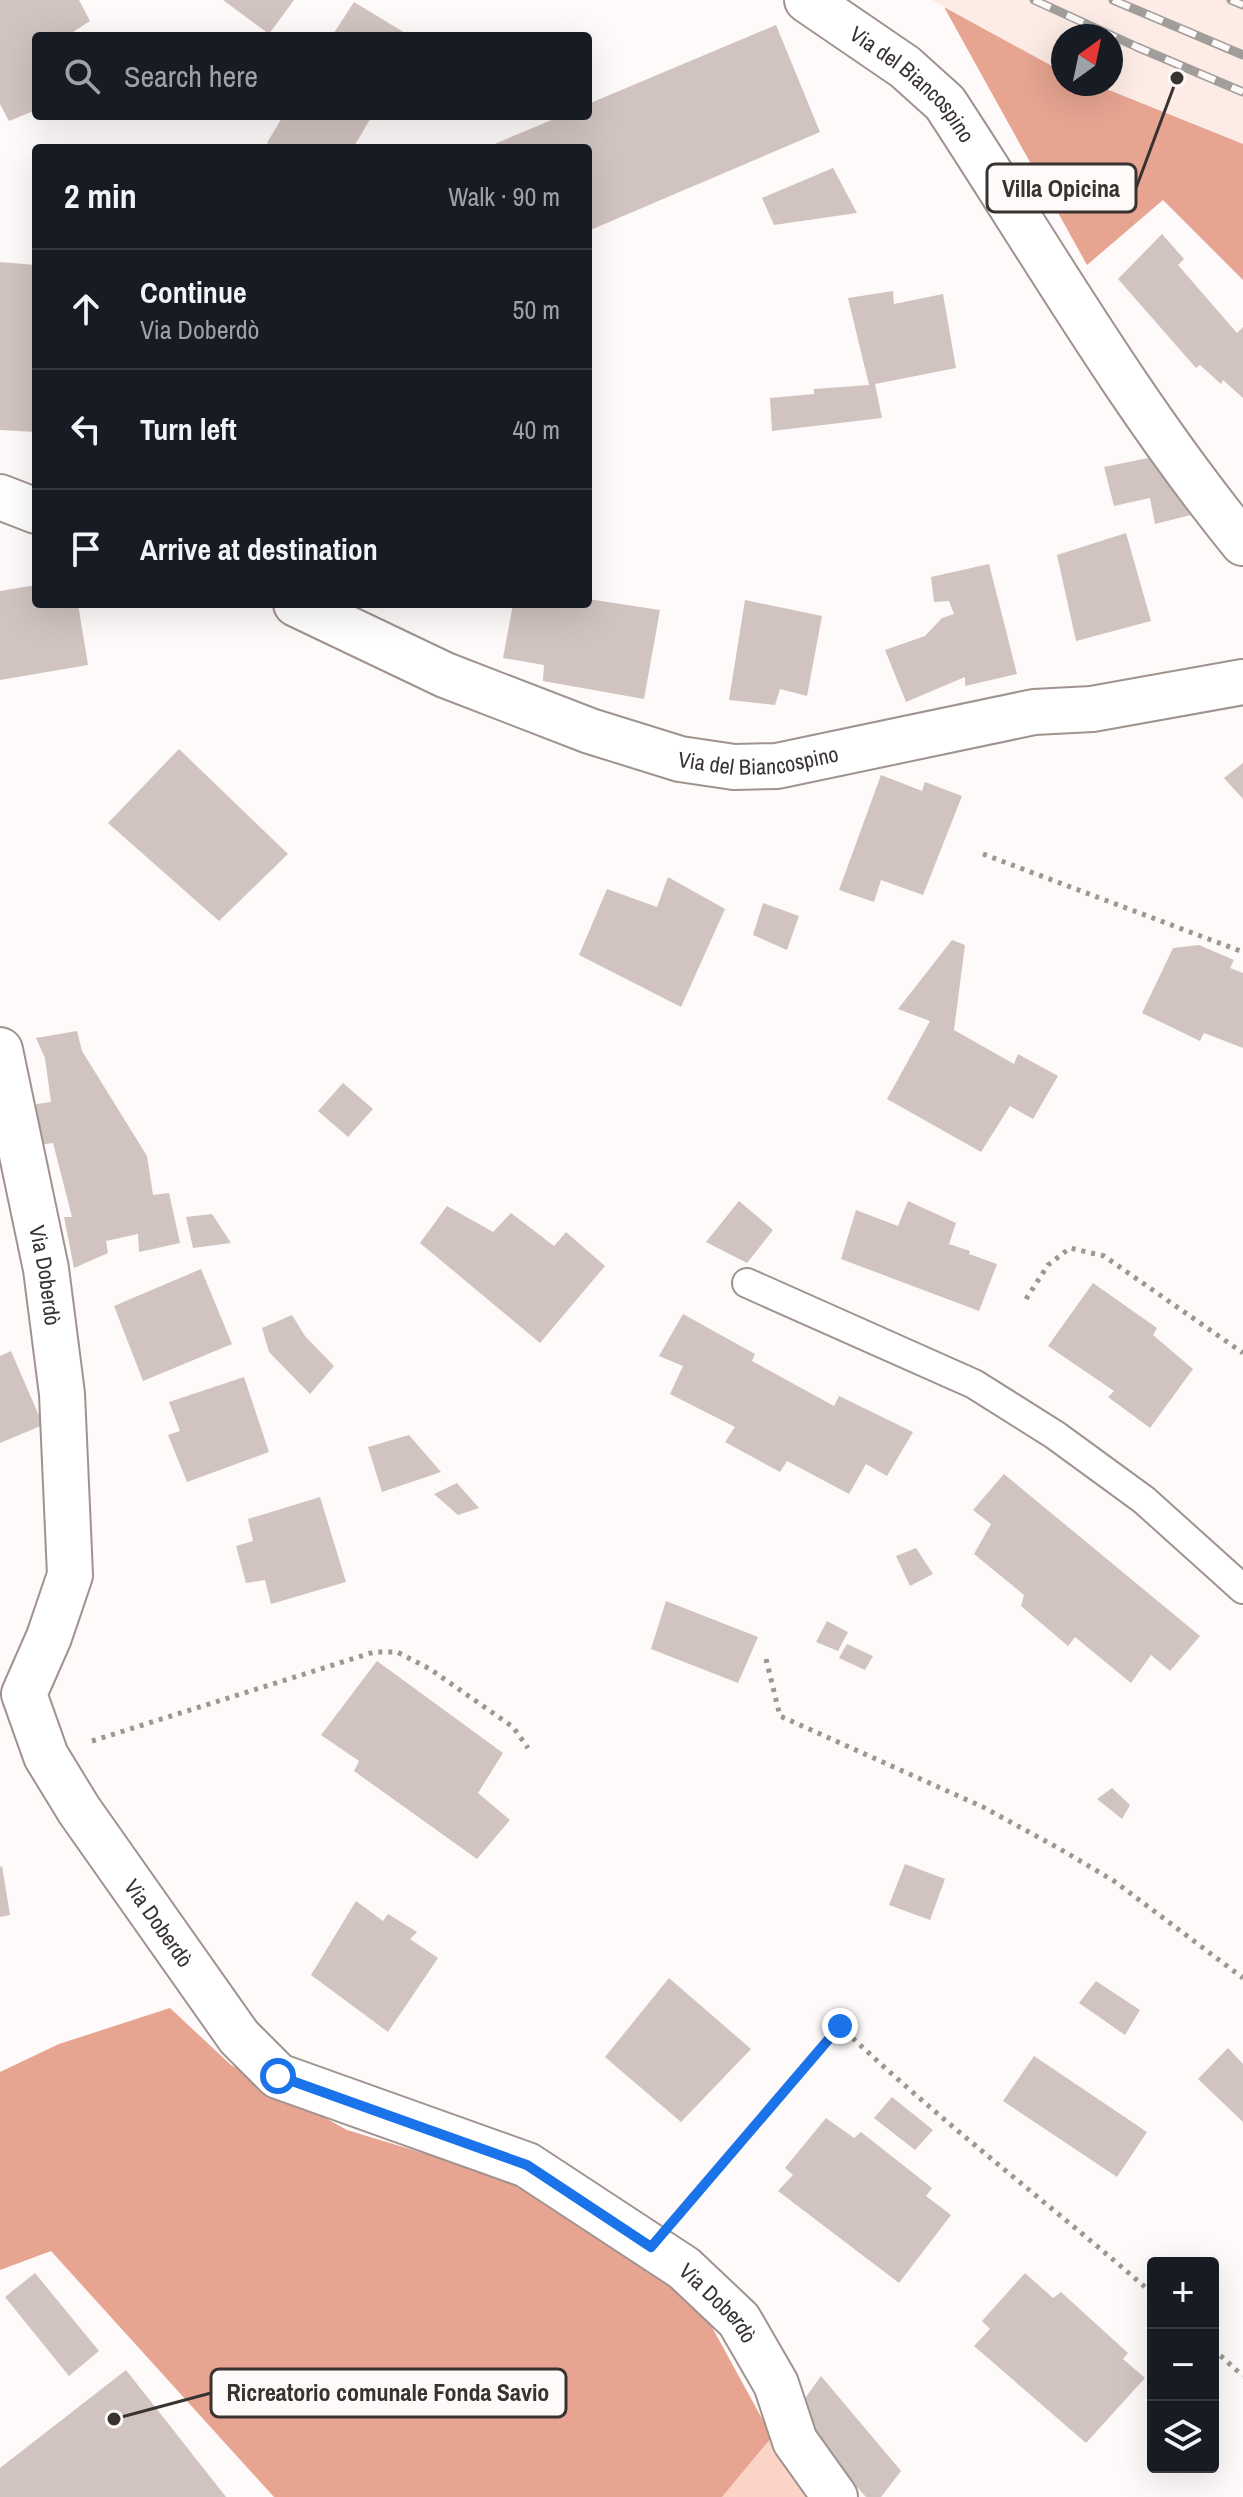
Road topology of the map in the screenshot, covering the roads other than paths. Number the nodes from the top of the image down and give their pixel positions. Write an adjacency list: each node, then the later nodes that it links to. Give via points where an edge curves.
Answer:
1 (807, 0): 4 (street, Via del Biancospino, via 905,67 945,103 1146,415)
2 (0, 497): 3 (street)
3 (32, 509)
4 (1243, 543)
5 (304, 608): 6 (street, Via del Biancospino, via 445,675 590,731 680,759 734,767 777,766 1034,712 1092,709)
6 (1243, 682)
7 (0, 1050): 10 (street, Via Doberdò, via 46,1269 62,1394 70,1575 24,1694 46,1756 239,2037 278,2076 527,2165 684,2268 739,2320 776,2384 795,2441)
8 (747, 1283): 9 (lane, via 974,1384 1144,1500)
9 (1243, 1589)
10 (835, 2497)

